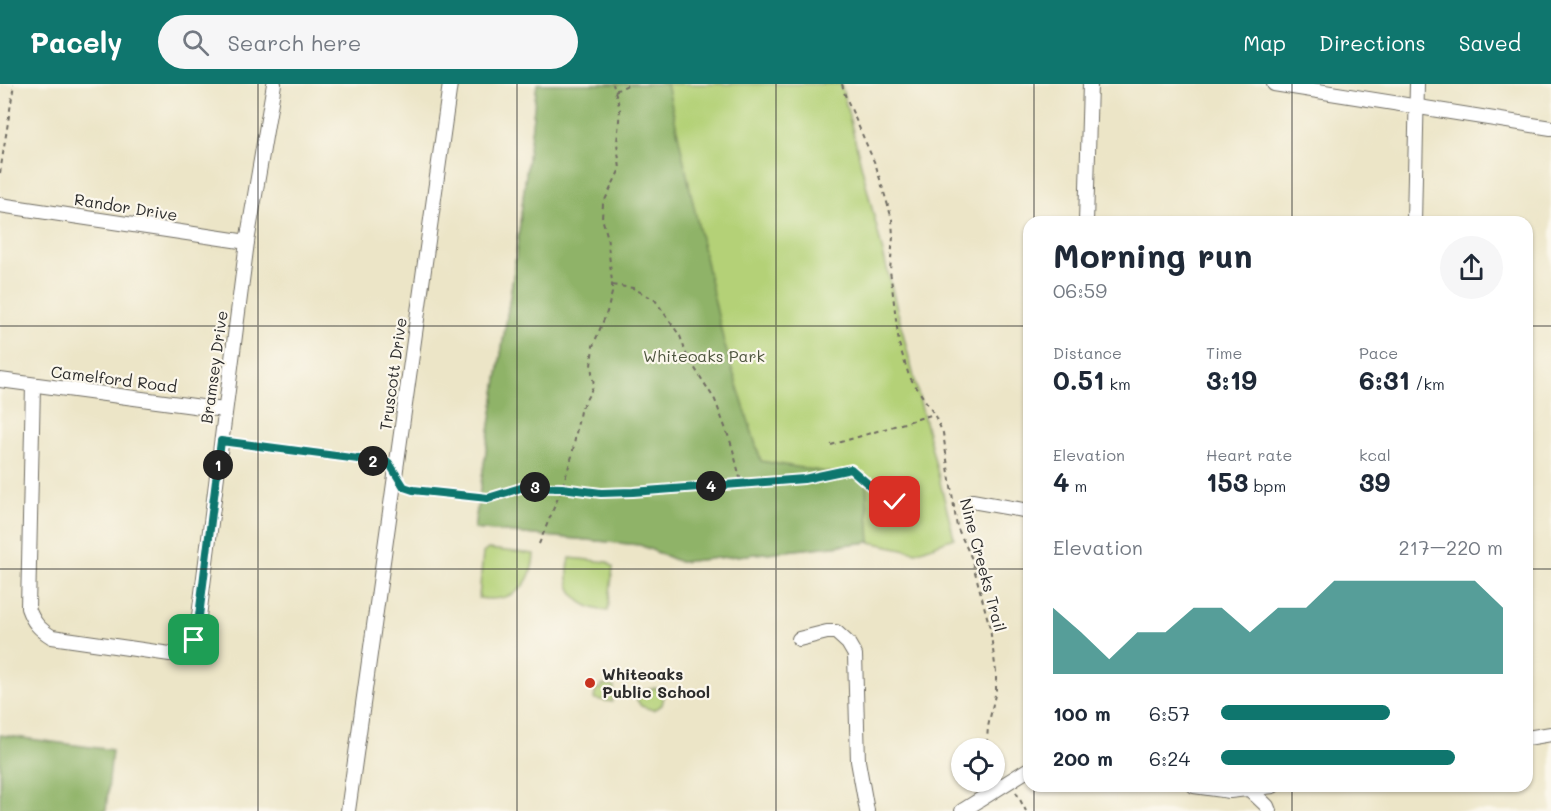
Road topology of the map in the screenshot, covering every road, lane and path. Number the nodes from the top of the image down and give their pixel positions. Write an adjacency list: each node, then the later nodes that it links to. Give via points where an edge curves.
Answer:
1 (14, 84): 13 (path)
2 (274, 84): 17 (street, Bramsey Drive)
3 (450, 84): 25 (street, Truscott Drive)
4 (613, 84): 10 (path)
5 (630, 84): 10 (path)
6 (843, 84): 22 (path, Nine Creeks Trail, via 876,166 892,219 890,270 899,344 909,376)
7 (1090, 84): 15 (street)
8 (1274, 84): 11 (street)
9 (1417, 84): 11 (street)
10 (615, 92): 18 (path, via 620,109 620,169 603,204 602,218)
11 (1416, 106): 12 (street); 16 (street)
12 (1551, 128)
13 (0, 173)
14 (0, 205): 17 (street, Randor Drive)
15 (1086, 216)
16 (1414, 216)
17 (247, 242): 21 (street, Bramsey Drive)
18 (612, 285): 26 (path, via 633,288 655,300 680,336 687,356 715,400); 27 (path, via 607,312 593,346 594,385 580,411)
19 (0, 380): 20 (street, Camelford Road)
20 (33, 385): 21 (street, Camelford Road); 23 (street, Bramsey Drive, via 28,608 39,629 51,637 184,653 197,632)
21 (224, 410): 23 (street, Bramsey Drive)
22 (934, 414): 24 (path); 35 (path, Nine Creeks Trail, via 943,433 957,527 971,557 990,628 996,690)
23 (221, 441): 25 (path, via 389,463)
24 (831, 445)
25 (395, 474): 27 (path, via 404,487 413,490 488,498 524,487); 38 (street, Truscott Drive)
26 (741, 483): 27 (path, via 612,493); 29 (path, via 804,479 851,469)
27 (562, 488): 31 (path)
28 (972, 501): 30 (street)
29 (895, 502)
30 (1023, 510)
31 (539, 544)
32 (799, 639): 39 (street, via 836,632 855,656 858,761)
33 (1551, 734): 34 (street)
34 (1533, 737)
35 (987, 738)
36 (1023, 773): 40 (street)
37 (1251, 792): 41 (street)
38 (348, 811)
39 (867, 811)
40 (962, 811)
41 (1269, 811)

